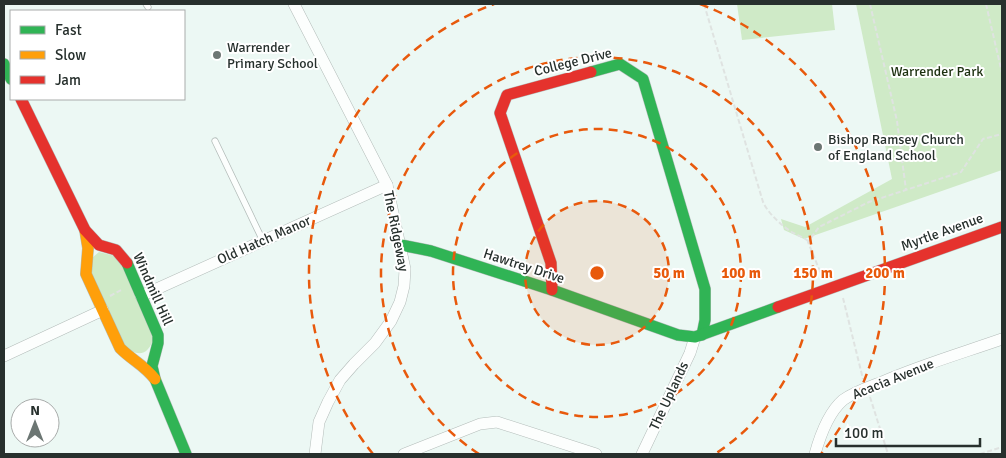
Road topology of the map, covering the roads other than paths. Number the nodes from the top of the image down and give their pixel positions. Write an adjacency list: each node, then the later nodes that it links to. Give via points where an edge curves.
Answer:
1 (294, 4): 6 (street, The Ridgeway)
2 (4, 64): 3 (street)
3 (10, 77)
4 (21, 100): 8 (street, Windmill Hill)
5 (215, 142): 9 (lane)
6 (387, 185): 9 (street, Old Hatch Manor); 10 (street, The Ridgeway)
7 (1002, 227): 14 (street, Myrtle Avenue)
8 (86, 230): 12 (street, Windmill Hill, via 99,245 121,254); 13 (street, Windmill Hill, via 86,274)
9 (263, 241): 12 (street, Old Hatch Manor)
10 (401, 245): 11 (street, Hawtrey Drive, via 431,251); 19 (street, The Ridgeway, via 405,270 400,302 392,321 376,343 340,380 332,394 320,422)
11 (552, 290): 14 (street, Hawtrey Drive, via 678,334); 14 (street, College Drive, via 551,263 500,113 507,95 620,64 643,79 705,289 705,320)
12 (141, 296): 17 (street, Windmill Hill, via 158,335 152,366)
13 (103, 304): 16 (street); 17 (street, Windmill Hill, via 120,348 146,367)
14 (698, 336): 22 (street, The Uplands)
15 (1002, 339): 23 (street, Acacia Avenue, via 866,388 843,400 820,435)
16 (4, 356)
17 (155, 379): 18 (street, Windmill Hill)
18 (186, 454)
19 (315, 454)
20 (404, 454): 21 (street, via 480,424 497,422)
21 (596, 454)
22 (642, 454)
23 (815, 454)

